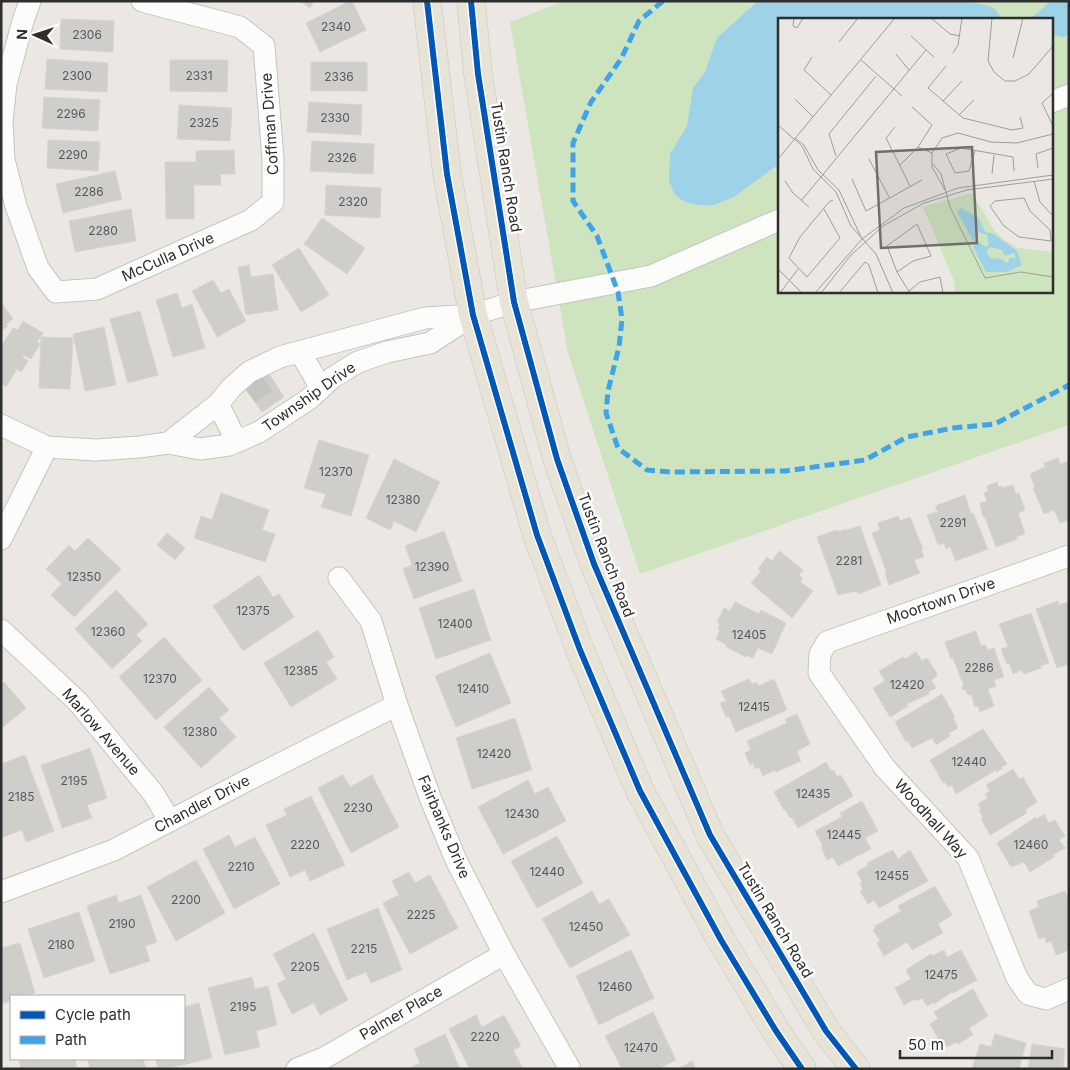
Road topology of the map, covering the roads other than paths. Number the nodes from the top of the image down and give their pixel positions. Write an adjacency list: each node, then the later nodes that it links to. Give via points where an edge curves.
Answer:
1 (30, 1): 7 (street, McCulla Drive, via 6,84 2,122 4,160 38,268 56,292 98,289 250,220)
2 (142, 1): 7 (street, Coffman Drive, via 240,27 264,46)
3 (427, 1): 10 (main road, via 447,174)
4 (471, 1): 9 (main road, Tustin Ranch Road, via 478,74)
5 (1069, 95): 6 (street)
6 (1052, 102)
7 (273, 202)
8 (778, 220): 9 (street, via 651,276)
9 (514, 302): 10 (street, Township Drive); 33 (main road, Tustin Ranch Road, via 557,459 594,564 710,836 826,1031)
10 (473, 314): 11 (street, Township Drive, via 425,318); 13 (street, Township Drive, via 430,343 358,362); 32 (main road, via 537,535 580,650 640,791 721,940)
11 (290, 355): 12 (street); 13 (street); 15 (street, Township Drive, via 249,372)
12 (272, 378)
13 (321, 388): 17 (street, Township Drive, via 310,399 259,432)
14 (249, 394): 15 (street)
15 (221, 401): 17 (street); 18 (street, Township Drive)
16 (1, 425): 19 (street, Township Drive)
17 (236, 442): 18 (street, Township Drive, via 200,450)
18 (168, 443): 19 (street, Township Drive, via 96,450)
19 (47, 447): 20 (street)
20 (1, 539)
21 (1069, 556): 24 (street, Moortown Drive, via 839,636 827,642)
22 (340, 578): 25 (street, Fairbanks Drive, via 370,621)
23 (1, 630): 26 (street, Marlow Avenue, via 78,702 153,793)
24 (820, 654): 29 (street, Woodhall Way, via 819,673 884,768 968,858 1017,978 1028,994 1046,999)
25 (397, 705): 26 (street, Chandler Drive); 28 (street, Fairbanks Drive, via 456,860)
26 (170, 821): 27 (street, Chandler Drive, via 114,850)
27 (1, 892)
28 (504, 954): 30 (street, Palmer Place, via 324,1058); 31 (street, Fairbanks Drive)
29 (1069, 989)
30 (297, 1069)
31 (570, 1069)
32 (802, 1069)
33 (856, 1069)

